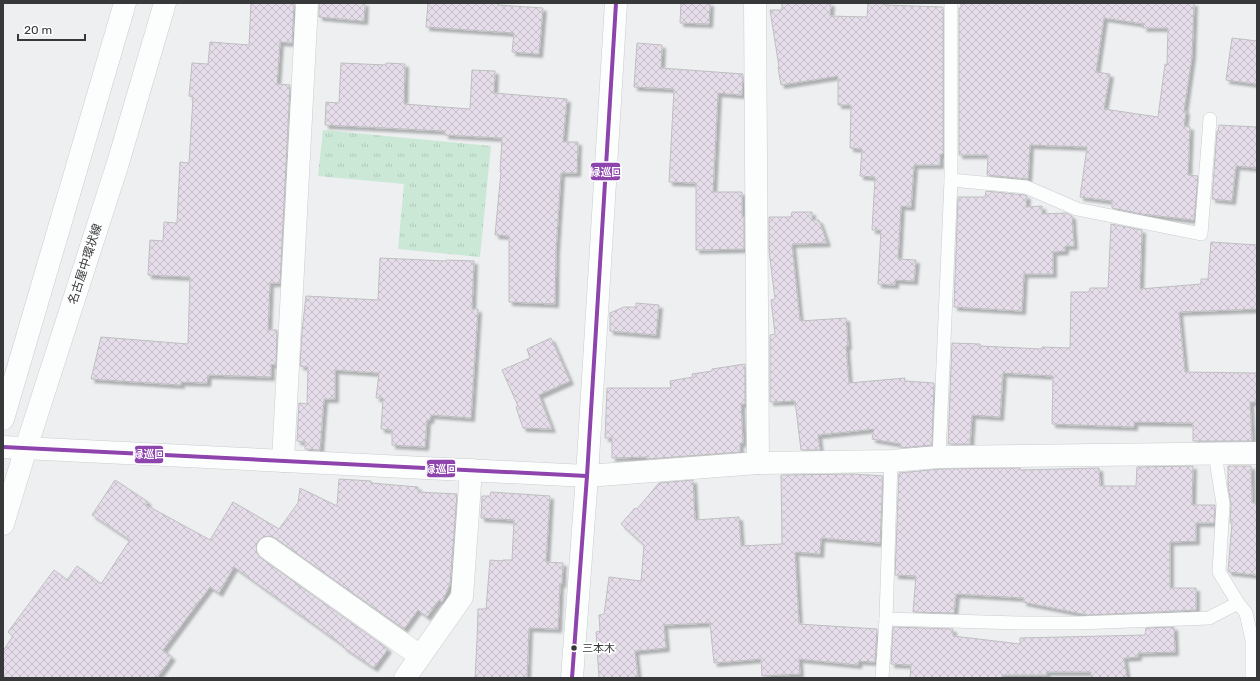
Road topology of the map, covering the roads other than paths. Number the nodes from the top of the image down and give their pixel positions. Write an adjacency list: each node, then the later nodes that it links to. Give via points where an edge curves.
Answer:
1 (125, 3): 9 (street)
2 (165, 3): 11 (street, 名古屋中環状線, via 118,163)
3 (307, 3): 15 (street)
4 (616, 3): 19 (street)
5 (755, 3): 17 (street)
6 (951, 3): 8 (lane)
7 (1210, 119): 8 (lane, via 1201,234 1077,209 1026,187)
8 (951, 180): 14 (lane)
9 (3, 419)
10 (3, 447): 11 (street)
11 (26, 448): 15 (street); 20 (street, 名古屋中環状線)
12 (1257, 453): 13 (street)
13 (1215, 454): 14 (street); 22 (lane, via 1223,504 1219,572)
14 (939, 456): 16 (street)
15 (283, 461): 18 (street)
16 (892, 461): 17 (street); 23 (lane)
17 (758, 463): 19 (street)
18 (471, 470): 19 (street); 24 (street, via 462,597)
19 (587, 476): 26 (street)
20 (3, 524)
21 (268, 548): 24 (street)
22 (1238, 603): 23 (lane, via 1209,618 1078,623); 28 (lane, via 1246,613 1252,640)
23 (886, 619): 27 (lane)
24 (420, 656): 25 (street)
25 (404, 678)
26 (572, 678)
27 (882, 678)
28 (1252, 678)

